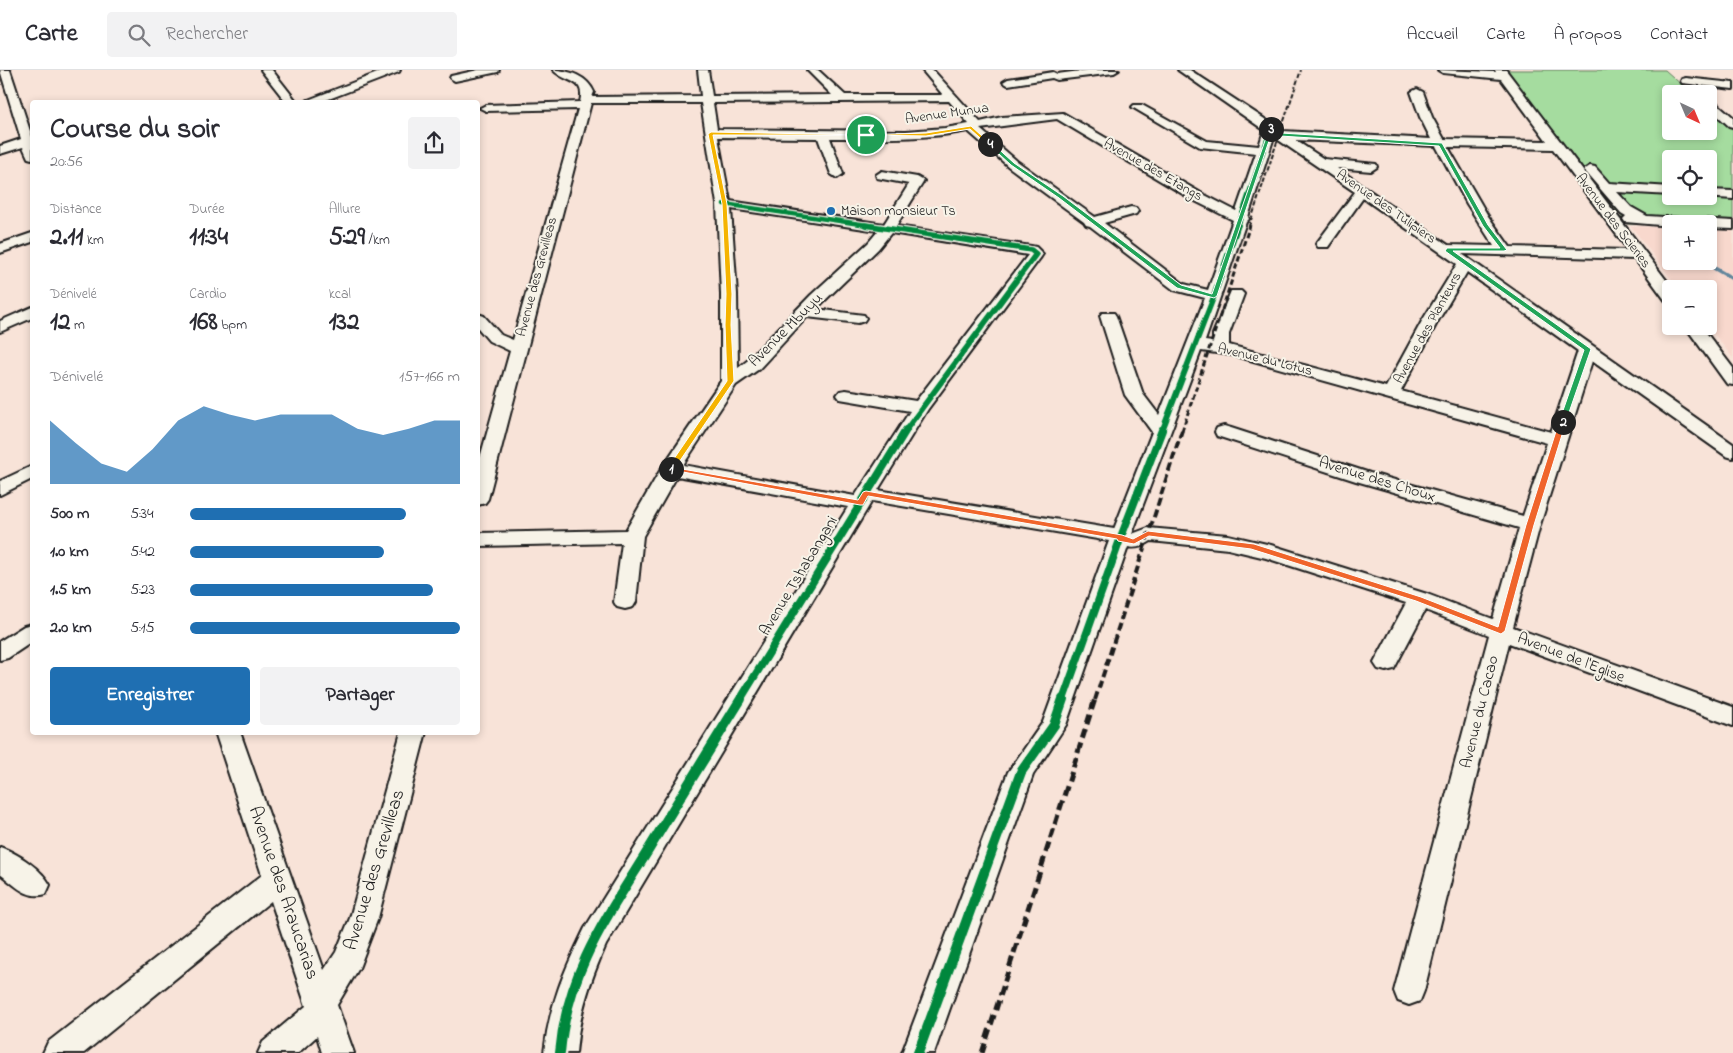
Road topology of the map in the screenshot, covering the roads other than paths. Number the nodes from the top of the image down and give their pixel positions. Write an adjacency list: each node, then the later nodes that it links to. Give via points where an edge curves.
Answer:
1 (5, 70): 35 (street)
2 (266, 70): 22 (street)
3 (395, 70): 23 (street)
4 (494, 70): 14 (street)
5 (558, 70): 25 (street, via 587,87)
6 (702, 70): 24 (street)
7 (812, 70): 21 (street)
8 (927, 70): 20 (street)
9 (1114, 70): 13 (street)
10 (1183, 70): 32 (street, Avenue des Tulipiers)
11 (1443, 70): 12 (street)
12 (1503, 73): 37 (street, Avenue des Scieries)
13 (1052, 74): 15 (street); 17 (street)
14 (455, 78)
15 (1008, 82)
16 (1690, 85): 18 (street, via 1682,78)
17 (1071, 86)
18 (1733, 86)
19 (1417, 92): 36 (street)
20 (953, 98): 21 (street); 31 (street)
21 (842, 99): 24 (street)
22 (290, 100)
23 (317, 100)
24 (707, 100): 25 (street); 33 (street)
25 (584, 103): 27 (street); 80 (street, Avenue des Grevilleas)
26 (1138, 107): 40 (street, via 1204,144)
27 (486, 108)
28 (1728, 114): 30 (street)
29 (1067, 119): 31 (street, Avenue Munua, via 1055,115); 54 (street, Avenue des Etangs)
30 (1733, 123)
31 (974, 127): 34 (street, Avenue Munua, via 906,135); 57 (street, via 1013,164)
32 (1276, 131): 36 (street); 40 (street); 42 (street, Avenue des Tulipiers)
33 (711, 134): 34 (street, Avenue Munua); 51 (street)
34 (823, 135): 44 (street)
35 (28, 141): 38 (street); 39 (street)
36 (1440, 144): 37 (street); 65 (street, via 1486,226)
37 (1556, 145): 41 (street, Avenue des Scieries)
38 (30, 148)
39 (0, 150)
40 (1262, 150): 54 (street)
41 (1568, 162): 46 (street, via 1584,164); 53 (street, Avenue des Scieries)
42 (1322, 163): 43 (street); 48 (street, Avenue des Tulipiers)
43 (1370, 167)
44 (837, 174)
45 (882, 175): 60 (street, Avenue Mbuyu, via 917,181)
46 (1606, 187): 47 (street); 55 (street, via 1626,210)
47 (1662, 190)
48 (1365, 193): 62 (street, via 1356,196); 64 (street, Avenue des Tulipiers)
49 (1717, 194): 50 (street)
50 (1733, 195)
51 (724, 204): 60 (street, Avenue Tshabangani); 83 (street)
52 (1131, 211): 57 (street)
53 (1612, 218): 55 (street); 66 (street, Avenue des Scieries)
54 (1242, 219): 70 (street)
55 (1644, 220): 56 (street)
56 (1662, 221)
57 (1091, 222): 70 (street, via 1179,286)
58 (1717, 224): 59 (street)
59 (1733, 225)
60 (888, 228): 71 (street, Avenue Mbuyu); 86 (street, Avenue Tshabangani, via 1030,250 1036,254)
61 (30, 238): 63 (street)
62 (1323, 244)
63 (0, 249)
64 (1447, 249): 65 (street); 67 (street, Avenue des Tulipiers)
65 (1504, 250): 66 (street)
66 (1640, 255): 68 (street, Avenue des Scieries)
67 (1465, 263): 81 (street, Avenue des Tulipiers); 84 (street, Avenue des Planteurs)
68 (1662, 285)
69 (1236, 294): 79 (street, via 1221,334)
70 (1214, 296): 78 (street, Avenue du Lotus)
71 (804, 312): 74 (street); 83 (street, Avenue Mbuyu, via 753,365)
72 (30, 313): 76 (street)
73 (1108, 316): 87 (street, via 1134,395)
74 (858, 318)
75 (480, 321): 80 (street, via 495,338)
76 (0, 327)
77 (1700, 335): 82 (street)
78 (1195, 345): 79 (street, Avenue du Lotus); 87 (street)
79 (1221, 348): 84 (street, Avenue du Lotus)
80 (518, 349): 94 (street, Avenue des Grevilleas)
81 (1588, 349): 89 (street, Avenue du Cacao); 90 (street, Avenue des Tulipiers, via 1683,420)
82 (1733, 380)
83 (730, 381): 91 (street, Avenue Mbuyu)
84 (1391, 394): 89 (street, Avenue du Lotus)
85 (846, 395): 86 (street)
86 (921, 407): 95 (street, Avenue Tshabangani)
87 (1162, 432): 98 (street)
88 (1224, 432): 96 (street, Avenue des Choux, via 1363,477)
89 (1557, 440): 96 (street, Avenue du Cacao)
90 (1733, 452)
91 (671, 469): 95 (street, Avenue de l'Eglise); 97 (street, Avenue Mbuyu)
92 (30, 473): 93 (street)
93 (0, 490)
94 (480, 492)
95 (863, 498): 98 (street, Avenue de l'Eglise); 117 (street, Avenue Tshabangani, via 595,937 575,980)
96 (1530, 525): 102 (street, Avenue du Cacao)
97 (633, 536): 99 (street); 101 (street)
98 (1121, 538): 100 (street, Avenue de l'Eglise, via 1134,542 1148,534 1252,546); 118 (street, via 1054,725 1021,772)
99 (480, 540)
100 (1418, 599): 102 (street, Avenue de l'Eglise); 105 (street)
101 (625, 602)
102 (1501, 631): 106 (street, Avenue de l'Eglise); 112 (street, Avenue du Cacao)
103 (30, 633): 104 (street)
104 (0, 652)
105 (1386, 663)
106 (1733, 717)
107 (228, 735): 110 (street, Avenue des Araucarias)
108 (413, 735): 113 (street, Avenue des Grevilleas, via 364,918 348,959)
109 (0, 859): 111 (street)
110 (278, 879): 113 (street, Avenue des Araucarias); 114 (street)
111 (36, 885)
112 (1409, 992)
113 (323, 1006): 115 (street, Avenue des Grevilleas); 116 (street, Avenue des Araucarias)
114 (59, 1053)
115 (274, 1053)
116 (338, 1053)
117 (560, 1053)
118 (918, 1053)

